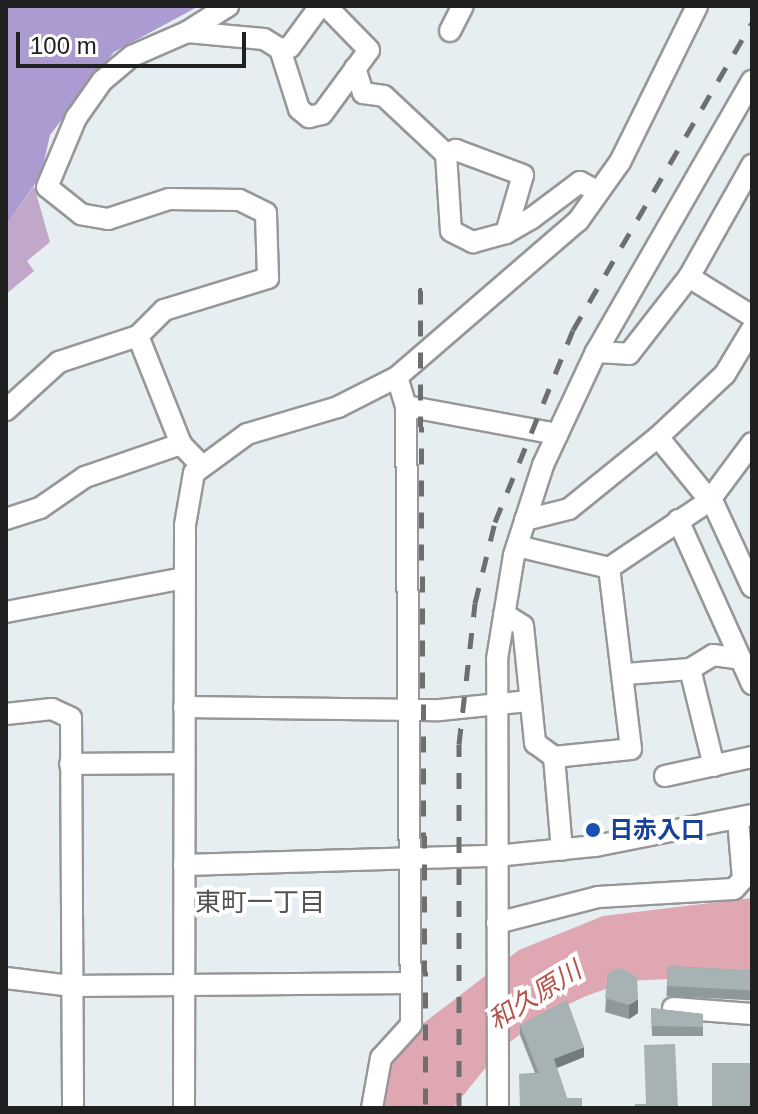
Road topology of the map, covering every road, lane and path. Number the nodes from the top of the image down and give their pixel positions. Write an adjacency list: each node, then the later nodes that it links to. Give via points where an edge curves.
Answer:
1 (228, 6): 7 (street)
2 (320, 6): 8 (street, via 290,47)
3 (326, 6): 9 (street, via 369,50)
4 (463, 6): 6 (street)
5 (697, 6): 13 (street)
6 (450, 31)
7 (187, 32): 8 (street, via 264,39); 18 (street, via 132,56 102,81 76,118 47,187 81,214 108,219 169,199 239,200 266,213 272,266 268,278 164,310)
8 (280, 49): 9 (street, via 299,109 309,117 322,114)
9 (355, 68): 11 (street, via 363,93 384,96)
10 (752, 81): 19 (street)
11 (446, 154): 14 (street, via 451,231 473,242); 14 (street, via 456,150 523,175)
12 (752, 165): 15 (street)
13 (599, 192): 14 (street, via 580,182); 21 (street, via 578,221)
14 (506, 233)
15 (689, 277): 16 (street); 19 (street, via 629,354)
16 (752, 316)
17 (752, 329): 20 (street)
18 (138, 336): 23 (street, via 59,362); 27 (street)
19 (596, 352): 24 (street)
20 (745, 360): 25 (street)
21 (397, 377): 22 (street); 28 (street, via 338,407 247,434)
22 (406, 406): 24 (street); 46 (street)
23 (6, 410)
24 (557, 434): 31 (street)
25 (658, 437): 29 (street); 31 (street, via 569,509)
26 (752, 443): 29 (street)
27 (181, 444): 28 (street); 30 (street, via 85,477 40,508)
28 (201, 465): 35 (street, via 187,497)
29 (709, 501): 32 (street); 36 (street)
30 (6, 519)
31 (525, 520): 33 (street)
32 (678, 520): 34 (street); 39 (street)
33 (517, 546): 34 (street); 38 (street)
34 (609, 568): 41 (street)
35 (185, 578): 37 (street); 45 (street)
36 (752, 587)
37 (6, 612)
38 (504, 614): 43 (street, via 523,626); 44 (street)
39 (741, 659): 40 (street, via 713,655); 42 (street)
40 (690, 669): 41 (street); 52 (street)
41 (626, 674): 48 (street, via 631,749)
42 (752, 684)
43 (529, 701): 44 (street); 48 (street, via 535,743)
44 (496, 702): 46 (street); 56 (street)
45 (184, 707): 46 (street); 50 (street)
46 (409, 711): 58 (street)
47 (6, 714): 51 (street, via 52,709 71,718)
48 (554, 757): 55 (street)
49 (752, 757): 52 (street)
50 (184, 763): 51 (street); 59 (street)
51 (70, 764): 63 (street)
52 (714, 766): 53 (street)
53 (665, 776)
54 (745, 817): 55 (street); 57 (street)
55 (562, 850): 56 (street)
56 (496, 856): 58 (street); 60 (street)
57 (747, 856): 60 (street, via 743,879 734,889 598,897)
58 (410, 859): 59 (street); 62 (street)
59 (184, 865): 64 (street)
60 (497, 923): 70 (street)
61 (6, 978): 63 (street)
62 (410, 983): 64 (street); 69 (street, via 411,1025 381,1058)
63 (71, 986): 64 (street); 67 (street)
64 (184, 986): 68 (street)
65 (673, 1008): 66 (street)
66 (752, 1014)
67 (73, 1108)
68 (184, 1108)
69 (372, 1108)
70 (498, 1108)

